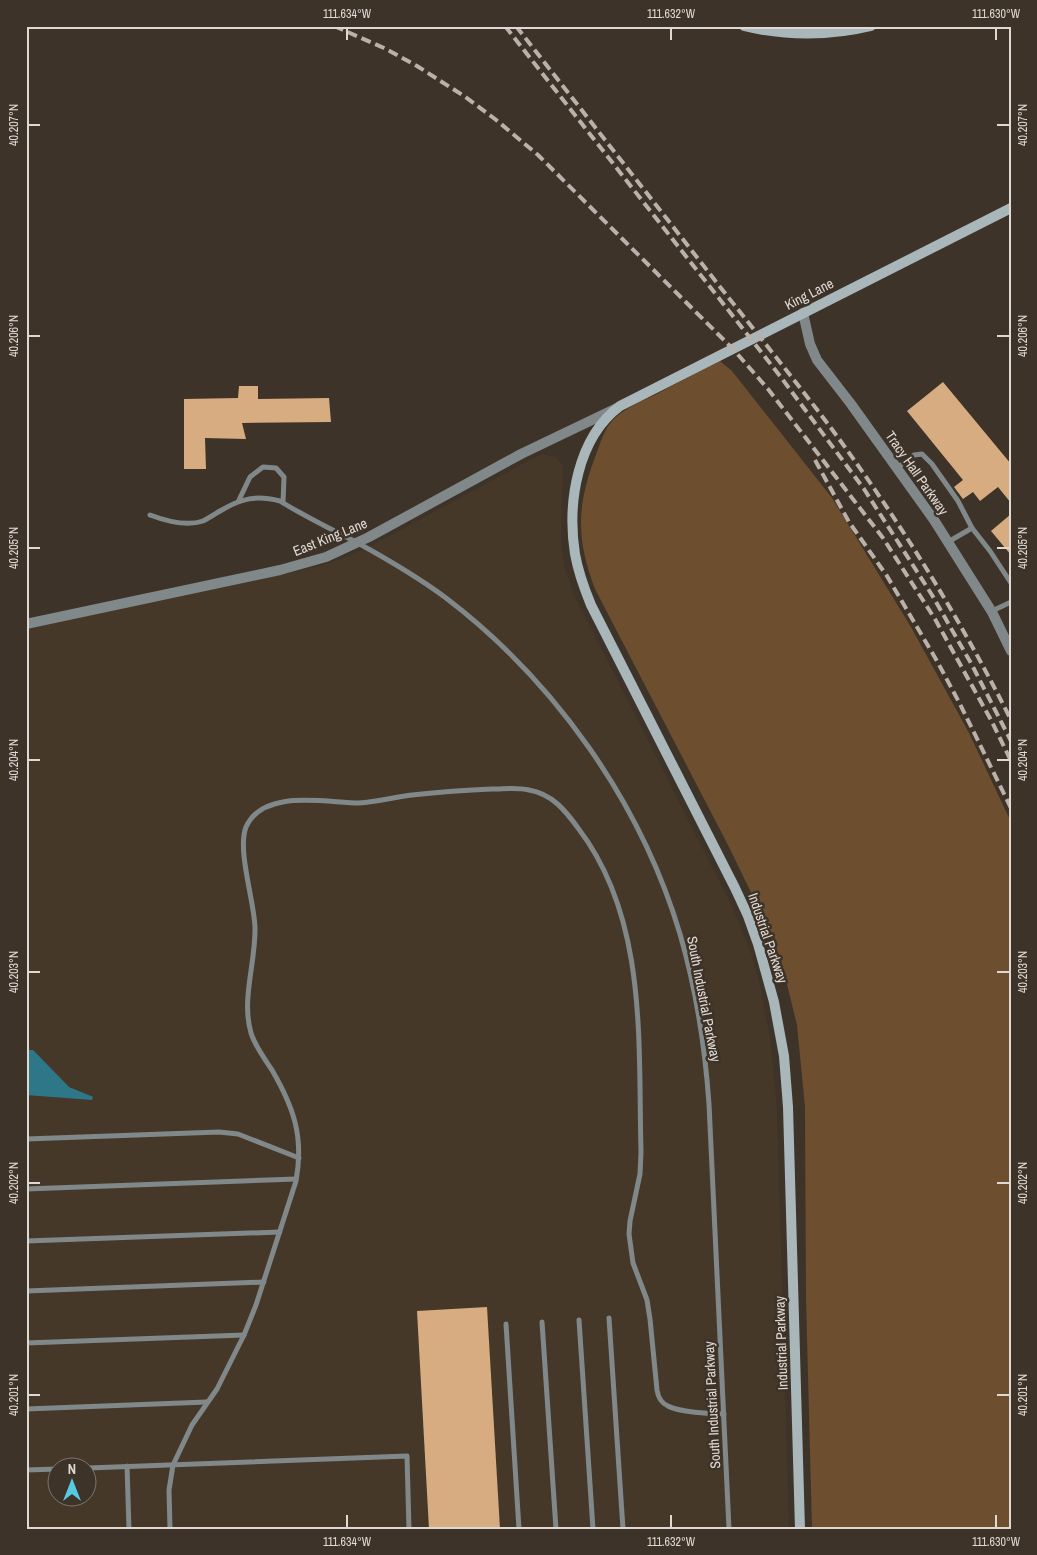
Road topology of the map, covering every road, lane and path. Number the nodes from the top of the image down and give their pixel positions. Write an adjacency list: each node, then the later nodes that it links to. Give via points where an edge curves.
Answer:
1 (744, 26): 2 (street, via 828,33)
2 (871, 26)
3 (1011, 208): 4 (street, King Lane)
4 (803, 313): 5 (street, King Lane); 6 (street, Tracy Hall Parkway, via 817,360)
5 (620, 406): 12 (street, East King Lane, via 521,454); 48 (street, Industrial Parkway, via 594,432 586,449 574,500 575,554 591,605 739,895 758,944 774,1002 784,1056 788,1107)
6 (897, 468): 10 (lane, via 914,455 922,454 958,501); 11 (street, Tracy Hall Parkway)
7 (239, 500): 8 (lane, via 264,498); 8 (lane, via 250,477 263,467 276,468 284,477); 9 (lane, via 203,521 170,522)
8 (283, 502): 12 (lane, South Industrial Parkway)
9 (150, 515)
10 (972, 528): 11 (lane); 13 (lane)
11 (948, 542): 15 (street, Tracy Hall Parkway)
12 (357, 543): 16 (street, East King Lane, via 280,570); 34 (lane, South Industrial Parkway, via 452,603 485,630 539,685 576,729 602,768 657,872 686,956 707,1075)
13 (1011, 583)
14 (1011, 602): 15 (lane)
15 (992, 612): 17 (street, Tracy Hall Parkway)
16 (26, 624)
17 (1011, 651)
18 (26, 1139): 19 (lane, via 225,1132)
19 (299, 1158): 20 (lane); 34 (lane, via 294,1113 254,1041 249,1025 255,925 243,841 250,820 269,805 300,800 365,803 448,791 517,788 547,796 568,814 602,864 617,900 631,962 637,1012 641,1152 629,1234 633,1263 647,1300 658,1396 672,1408)
20 (296, 1179): 21 (lane); 22 (lane)
21 (26, 1189)
22 (280, 1232): 23 (lane); 24 (lane)
23 (26, 1241)
24 (264, 1282): 25 (lane); 30 (lane)
25 (26, 1291)
26 (609, 1318): 46 (lane)
27 (579, 1320): 45 (lane)
28 (542, 1322): 44 (lane)
29 (506, 1324): 43 (lane)
30 (244, 1336): 31 (lane); 32 (lane, via 222,1381)
31 (26, 1343)
32 (207, 1402): 33 (lane); 35 (lane, via 192,1425)
33 (26, 1409)
34 (724, 1414): 47 (lane, South Industrial Parkway)
35 (174, 1465): 36 (lane); 41 (lane, via 169,1490); 42 (lane, via 407,1456)
36 (127, 1466): 37 (lane); 40 (lane)
37 (98, 1467)
38 (48, 1469): 39 (lane)
39 (26, 1470)
40 (129, 1529)
41 (170, 1529)
42 (410, 1529)
43 (519, 1529)
44 (556, 1529)
45 (593, 1529)
46 (623, 1529)
47 (729, 1529)
48 (800, 1529)

